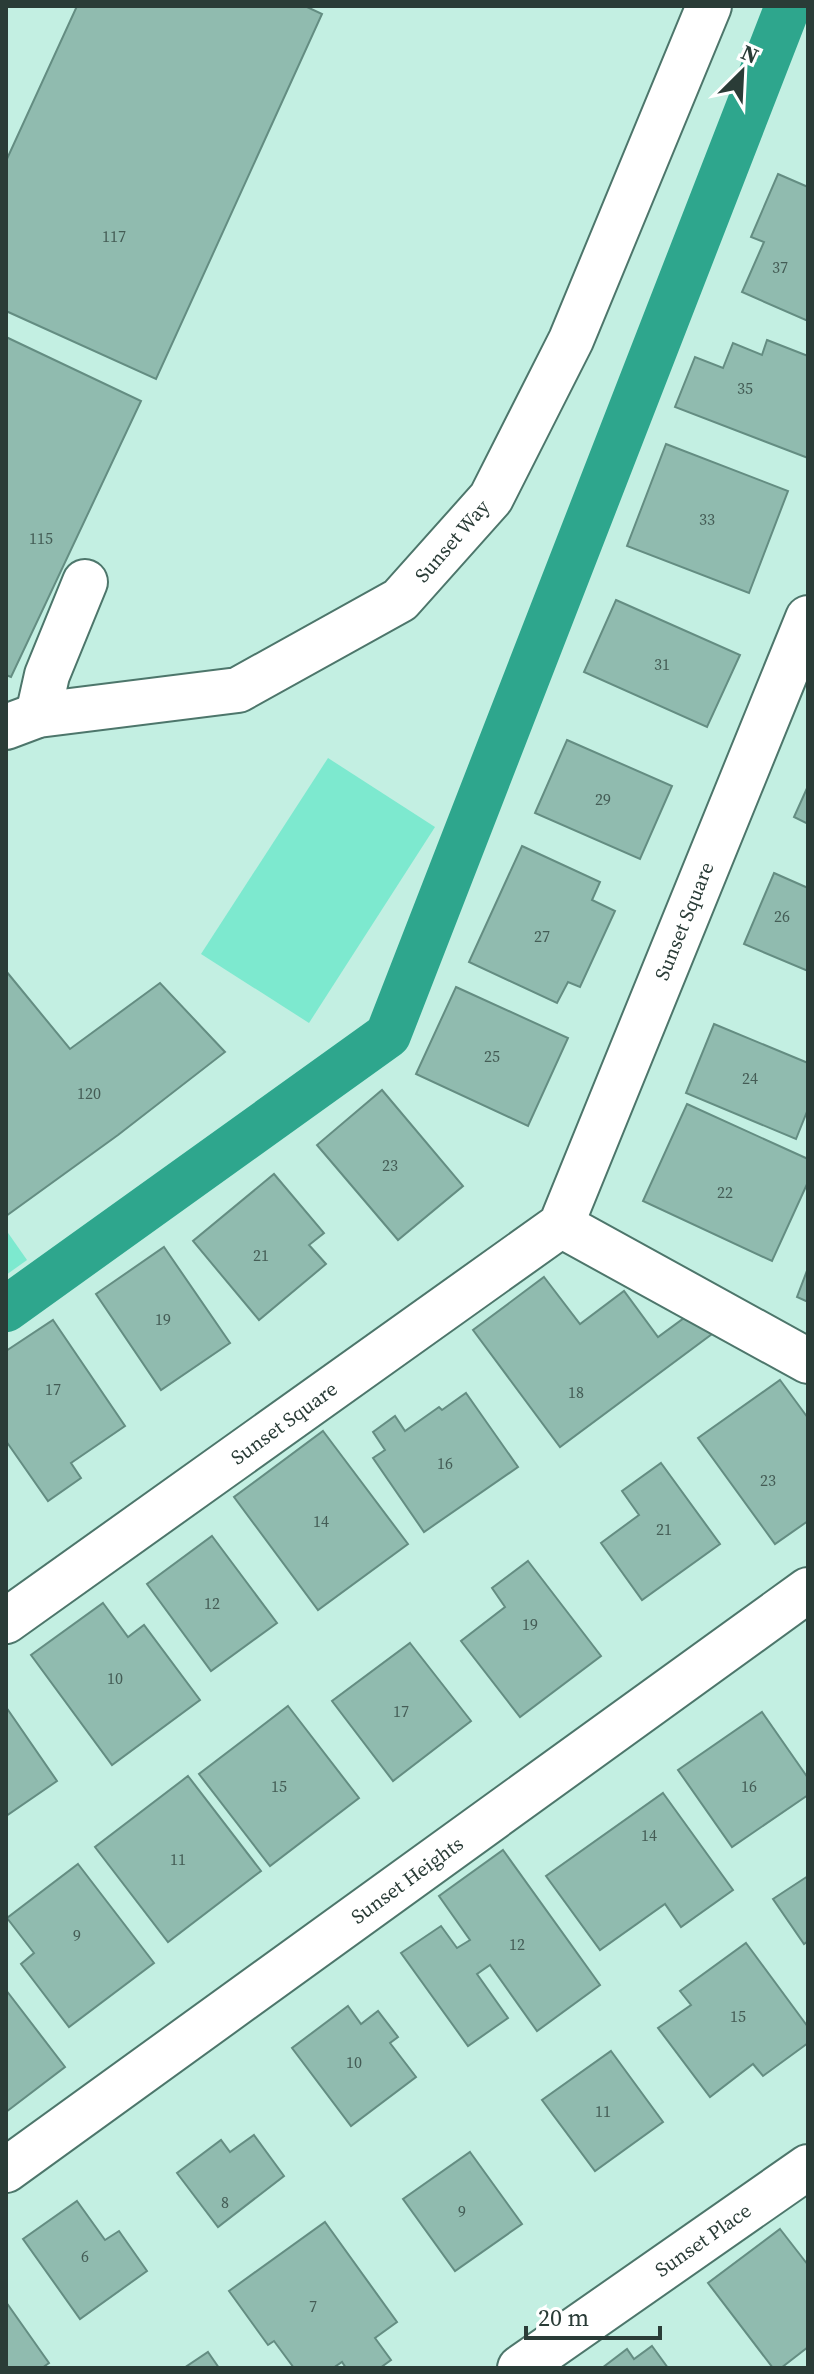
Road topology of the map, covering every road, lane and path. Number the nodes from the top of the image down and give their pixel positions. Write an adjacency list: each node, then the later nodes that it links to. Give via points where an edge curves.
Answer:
1 (709, 6): 5 (street, Sunset Way, via 571,340 491,498 400,600 238,690)
2 (85, 582): 5 (street)
3 (808, 618): 4 (street, Sunset Square)
4 (798, 672): 6 (street, Sunset Square)
5 (22, 721)
6 (561, 1225): 7 (street); 9 (street, Sunset Square)
7 (808, 1361)
8 (808, 1590): 11 (street, Sunset Heights)
9 (6, 1621)
10 (808, 2167): 12 (street, Sunset Place)
11 (6, 2170)
12 (520, 2368)

